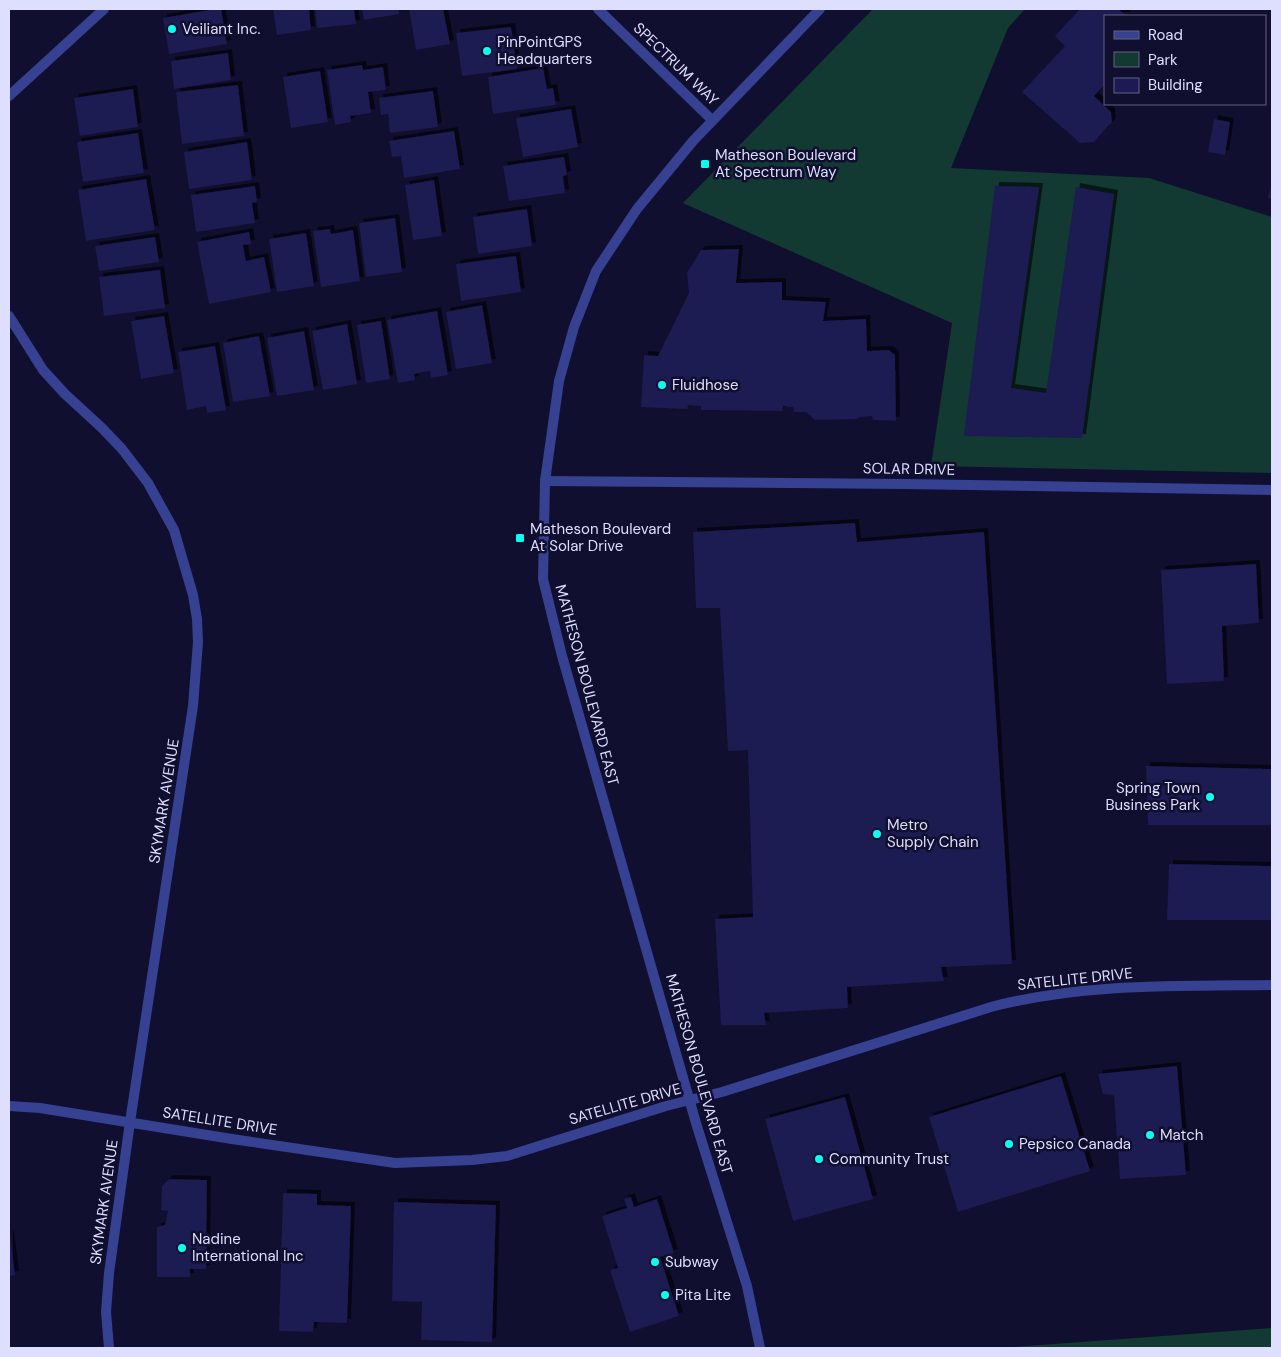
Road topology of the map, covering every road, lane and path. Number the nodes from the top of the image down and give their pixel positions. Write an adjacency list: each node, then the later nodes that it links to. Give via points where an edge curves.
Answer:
1 (104, 9): 4 (street)
2 (598, 9): 5 (street, SPECTRUM WAY)
3 (820, 9): 5 (street, MATHESON BOULEVARD EAST)
4 (9, 96)
5 (712, 120): 7 (street, MATHESON BOULEVARD EAST, via 637,209 596,270 574,327 559,381)
6 (9, 316): 12 (street, SKYMARK AVENUE, via 43,370 122,449 148,483 174,530 196,611 198,642 193,706)
7 (545, 481): 8 (street, SOLAR DRIVE); 10 (street, MATHESON BOULEVARD EAST, via 543,579 562,656)
8 (1272, 490)
9 (1272, 985): 10 (street, SATELLITE DRIVE, via 1169,986 1044,995 1017,1000)
10 (690, 1100): 12 (street, SATELLITE DRIVE, via 507,1156 472,1160 395,1163); 14 (street, MATHESON BOULEVARD EAST, via 747,1286)
11 (9, 1106): 12 (street, SATELLITE DRIVE)
12 (130, 1122): 13 (street, SKYMARK AVENUE, via 109,1273 106,1312)
13 (109, 1348)
14 (760, 1348)

